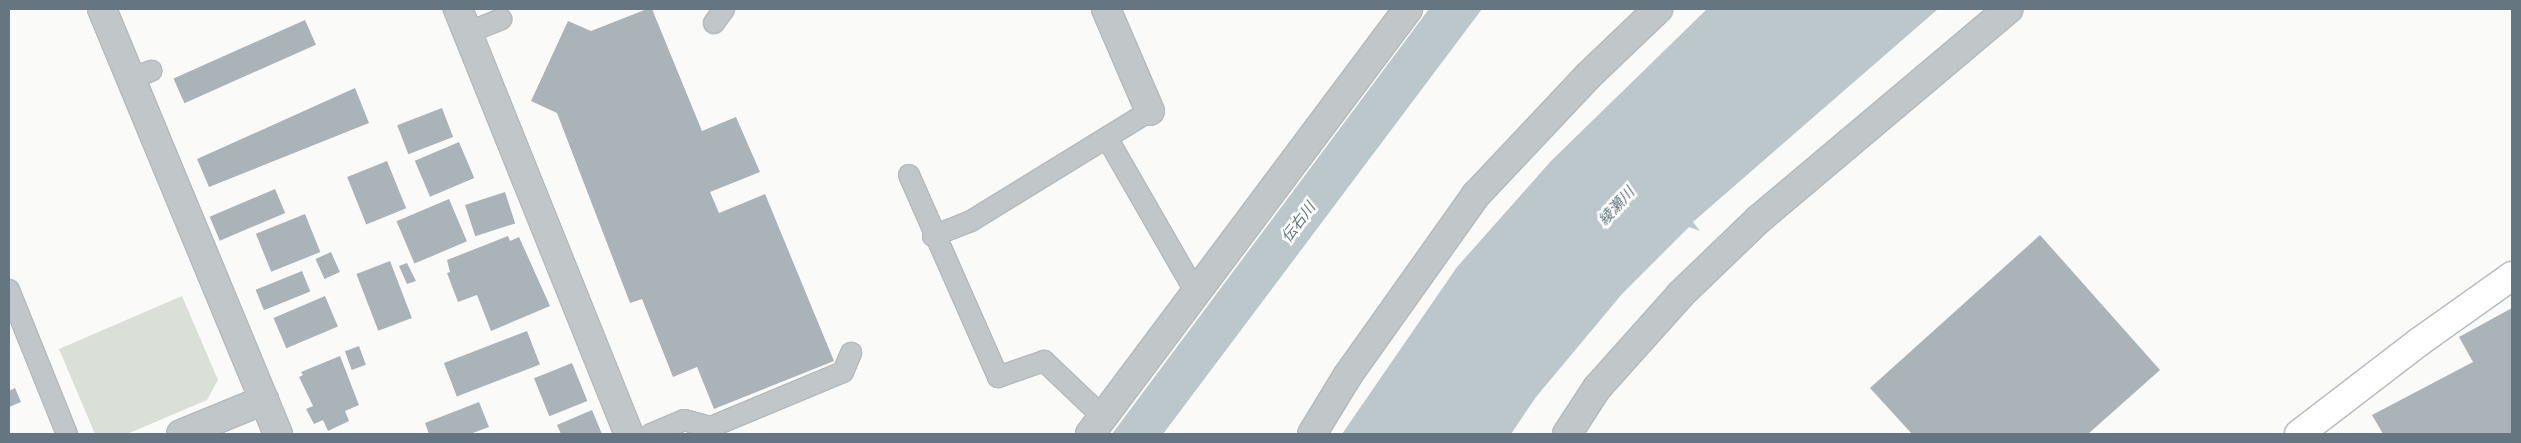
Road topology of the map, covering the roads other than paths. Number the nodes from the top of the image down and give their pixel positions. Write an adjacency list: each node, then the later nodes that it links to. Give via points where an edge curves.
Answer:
1 (1106, 9): 8 (street)
2 (1408, 9): 14 (street)
3 (1658, 9): 23 (street, via 1588,76 1476,195 1348,375)
4 (2008, 9): 24 (street, via 1759,219 1681,294 1597,388)
5 (105, 10): 16 (street, via 141,75)
6 (501, 19): 7 (lane)
7 (463, 21): 21 (street)
8 (1150, 111): 9 (lane)
9 (1107, 138): 11 (lane, via 971,221); 14 (lane)
10 (909, 175): 11 (lane)
11 (933, 236): 17 (lane, via 998,377 1044,361)
12 (2512, 276): 25 (street)
13 (9, 290): 18 (lane)
14 (1196, 293): 17 (street)
15 (851, 353): 22 (lane, via 843,372 711,427 684,420)
16 (264, 400): 19 (street); 20 (street)
17 (1096, 426)
18 (67, 434)
19 (182, 434)
20 (278, 434)
21 (629, 434)
22 (650, 434)
23 (1312, 434)
24 (1568, 434)
25 (2299, 434)

